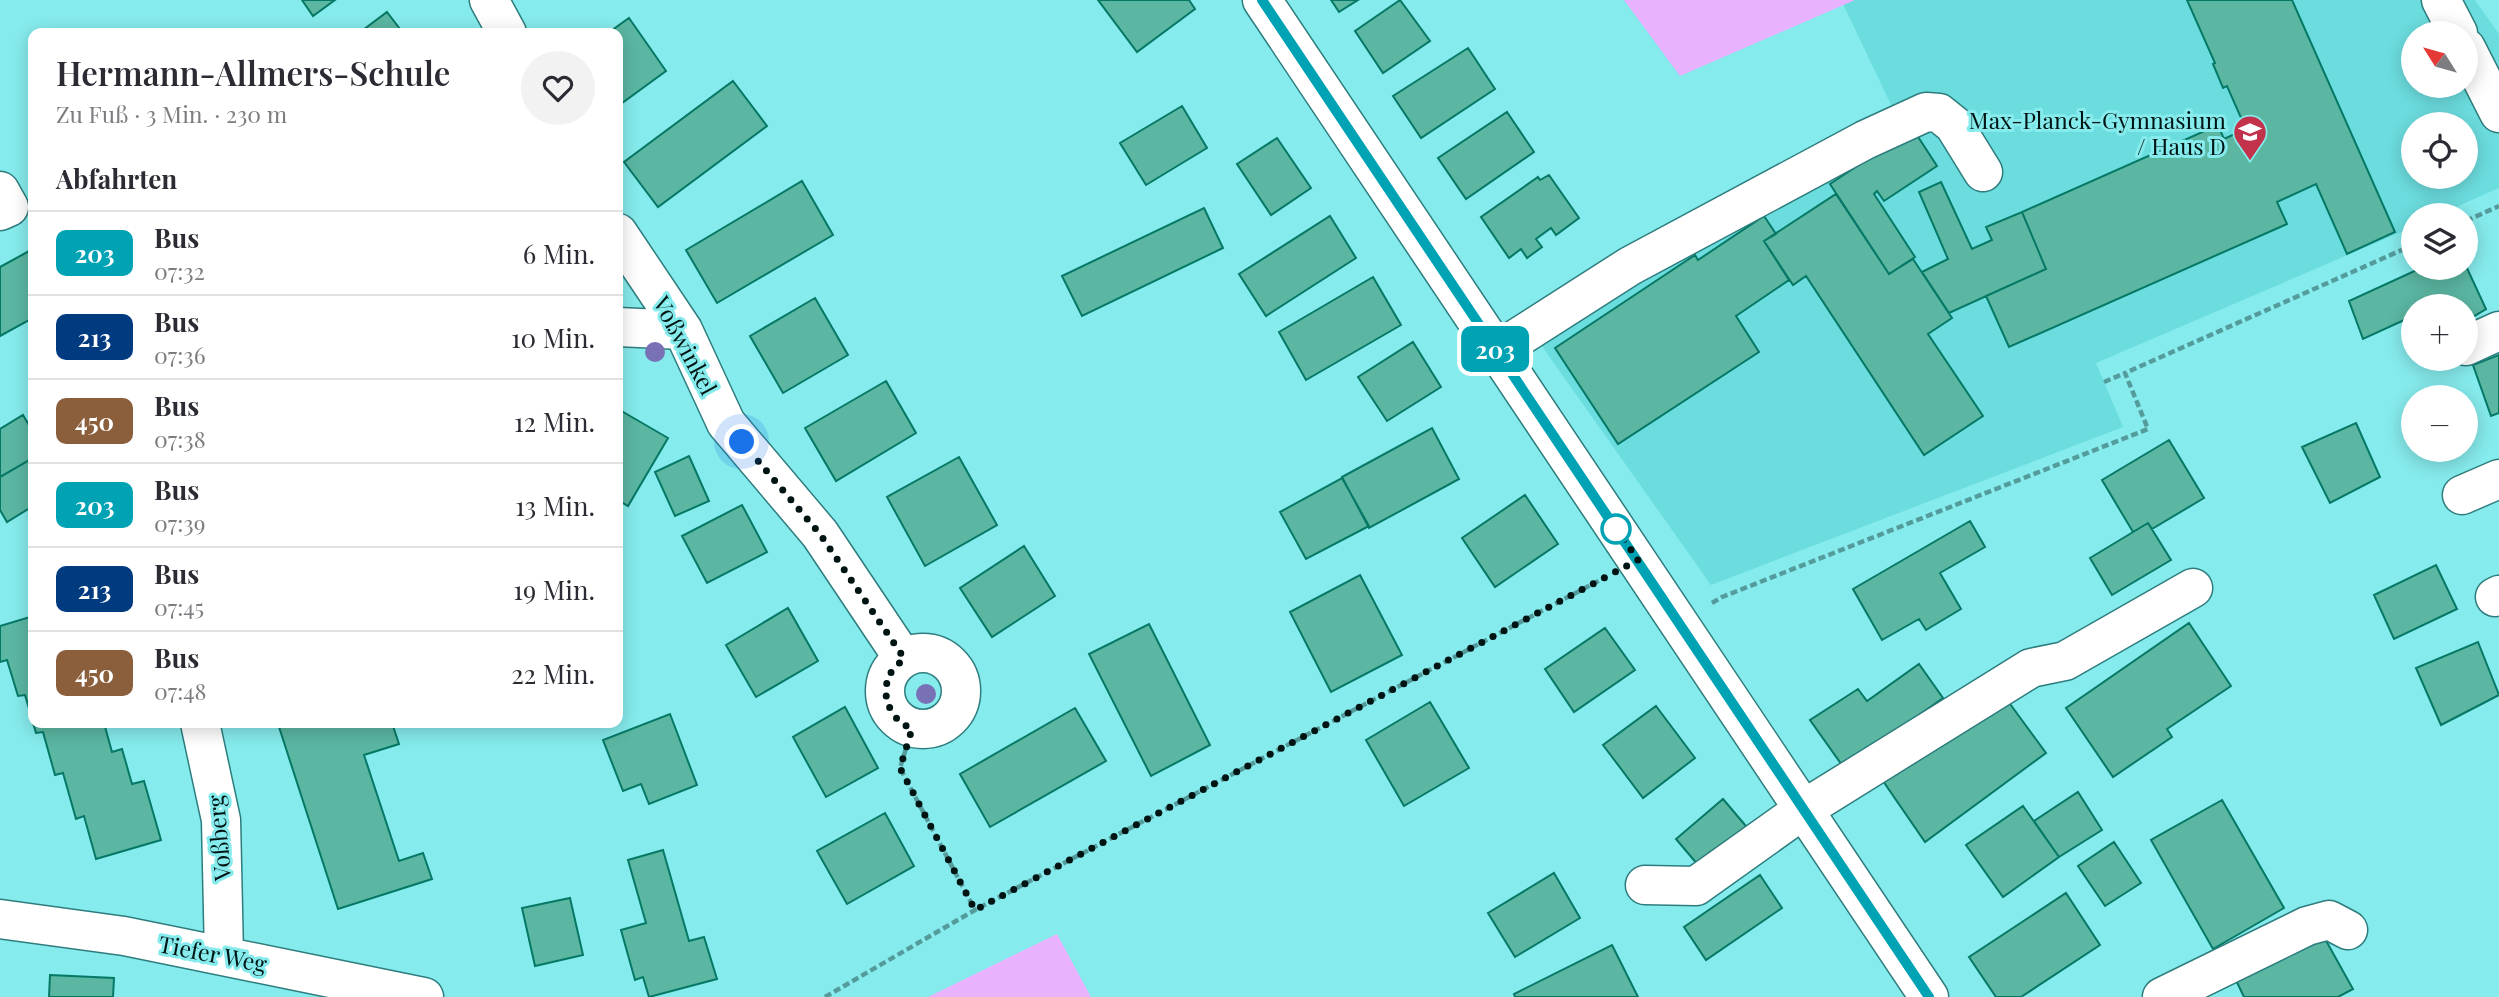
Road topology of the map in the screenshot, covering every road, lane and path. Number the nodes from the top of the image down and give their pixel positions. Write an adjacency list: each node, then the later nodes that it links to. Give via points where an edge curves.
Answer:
1 (489, 0): 5 (street)
2 (1262, 0): 19 (street)
3 (2441, 0): 4 (street)
4 (2452, 21)
5 (504, 28)
6 (2478, 72): 7 (street)
7 (2499, 113)
8 (1983, 172): 19 (street, via 1954,125 1939,113 1926,113 1865,140 1630,266)
9 (0, 191): 11 (street, via 9,207)
10 (2499, 206): 12 (path)
11 (0, 211)
12 (2478, 216)
13 (623, 240): 16 (street, Voßwinkel)
14 (2401, 249): 20 (path)
15 (623, 327): 16 (street)
16 (683, 330): 27 (street, Voßwinkel, via 726,423 820,534)
17 (2499, 331): 18 (street)
18 (2478, 341)
19 (1496, 351): 24 (street)
20 (2125, 373): 21 (path); 26 (path, via 2148,429 1722,597)
21 (2104, 382)
22 (2499, 479): 23 (street)
23 (2462, 495)
24 (1638, 560): 26 (street); 32 (path)
25 (2193, 589): 30 (street, via 2066,661 2031,668)
26 (1680, 623): 30 (street)
27 (904, 658): 29 (street, via 887,677 886,702 899,722); 29 (street, via 925,652 946,659 961,680 960,705 941,726)
28 (201, 728): 35 (street, Voßberg, via 221,820)
29 (912, 729): 32 (path, via 900,768)
30 (1804, 809): 31 (street, via 1696,886); 38 (street)
31 (1645, 885)
32 (975, 910): 37 (path)
33 (0, 919): 35 (street, Tiefer Weg)
34 (2348, 930): 39 (street, via 2329,920 2307,926)
35 (224, 956): 36 (street, Tiefer Weg)
36 (424, 997)
37 (825, 997)
38 (1928, 997)
39 (2162, 997)

